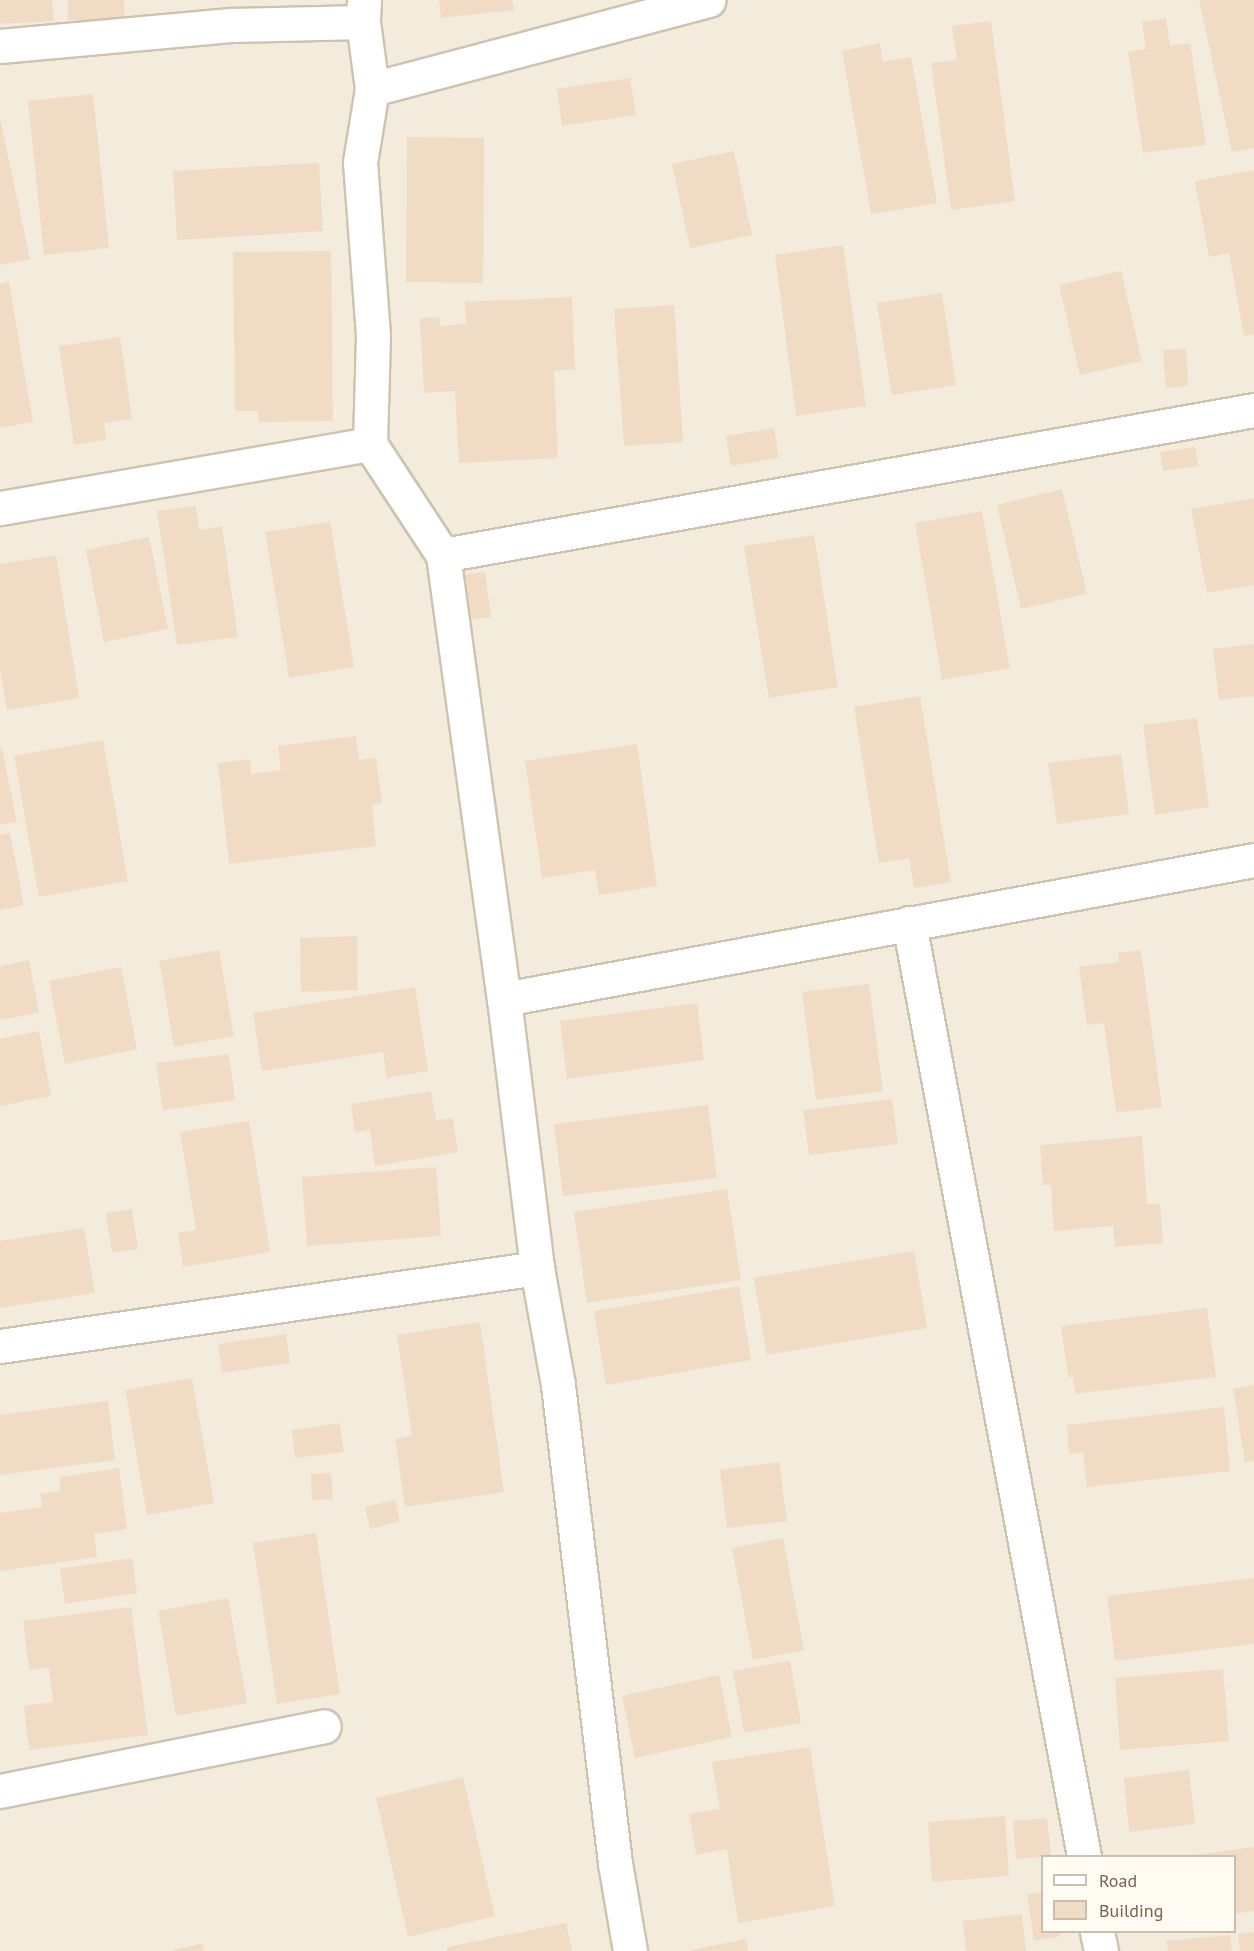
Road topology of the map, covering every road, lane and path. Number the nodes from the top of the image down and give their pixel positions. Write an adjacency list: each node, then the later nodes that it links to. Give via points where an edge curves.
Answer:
1 (708, 0): 4 (street)
2 (364, 11): 3 (street); 4 (street)
3 (0, 46)
4 (372, 89): 6 (street, via 360,162 373,336)
5 (1254, 410): 8 (street)
6 (370, 444): 7 (street); 8 (street)
7 (0, 508)
8 (443, 555): 11 (street)
9 (1254, 860): 10 (street)
10 (909, 923): 11 (street); 16 (street)
11 (504, 999): 12 (street)
12 (537, 1268): 13 (street); 18 (street, via 558,1384 615,1863)
13 (0, 1346)
14 (324, 1726): 15 (street)
15 (0, 1791)
16 (1084, 1855)
17 (1097, 1933): 19 (street)
18 (630, 1951)
19 (1101, 1951)

